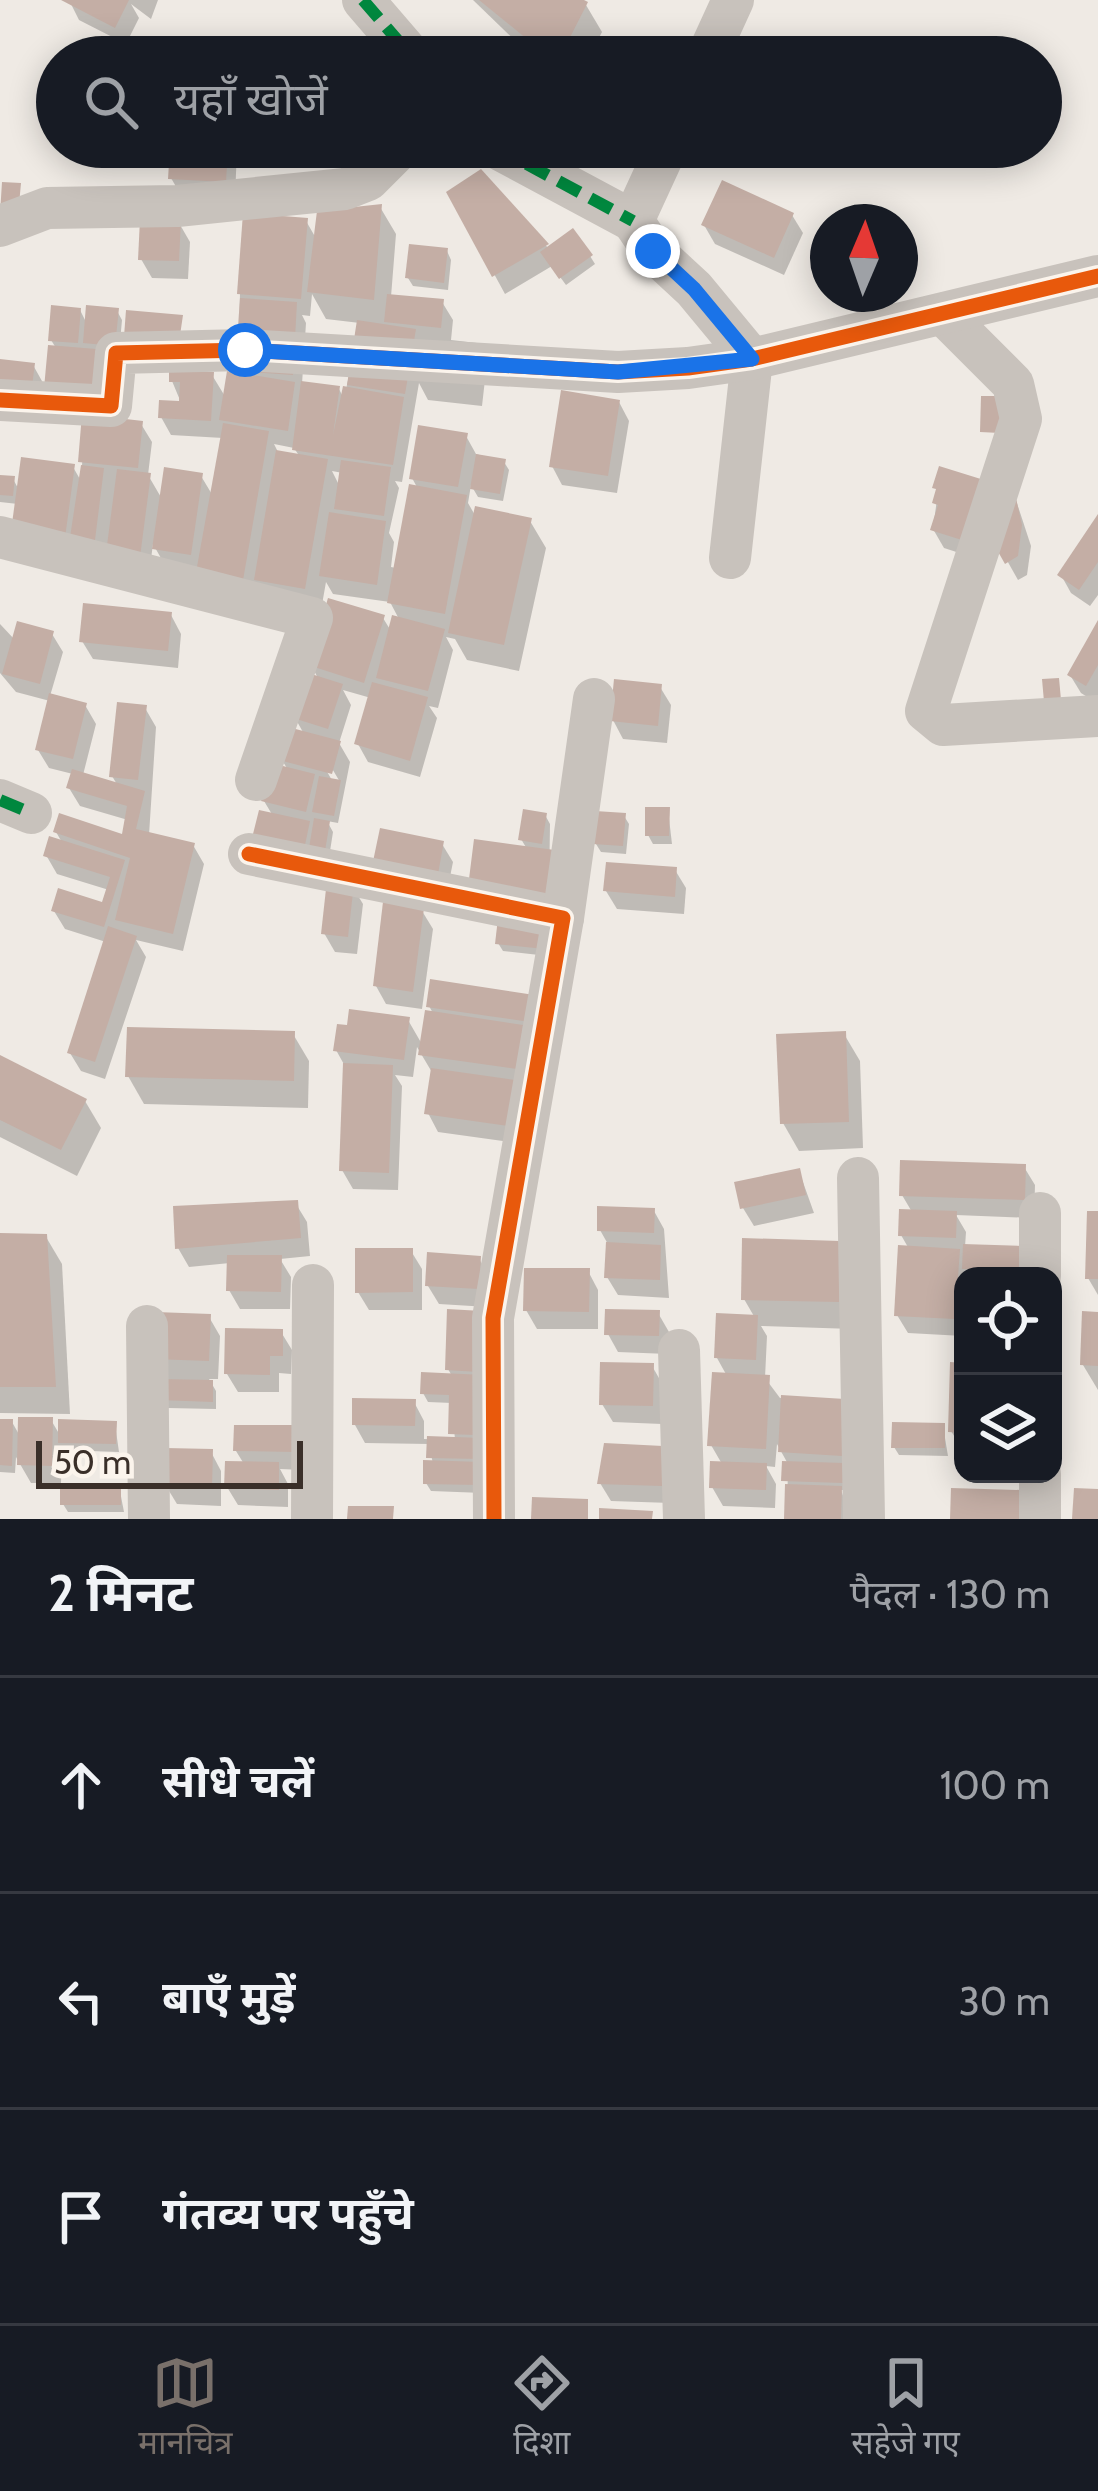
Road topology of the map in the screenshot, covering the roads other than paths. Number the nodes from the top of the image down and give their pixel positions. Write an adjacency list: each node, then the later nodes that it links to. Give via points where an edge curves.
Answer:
1 (363, 0): 3 (street)
2 (733, 0): 4 (street)
3 (394, 36)
4 (717, 36)
5 (383, 168): 9 (street, via 345,189 177,206 47,208)
6 (534, 168): 8 (street)
7 (658, 168): 8 (street)
8 (634, 221): 12 (street)
9 (0, 226)
10 (1098, 276): 11 (street)
11 (944, 315): 12 (street); 17 (street, via 1012,384 1021,419 926,711 943,725)
12 (752, 359): 13 (street, via 618,372 245,350 116,353 111,406); 15 (street)
13 (0, 400)
14 (0, 537): 18 (street, via 313,619)
15 (730, 558)
16 (594, 699): 20 (street)
17 (1098, 716)
18 (256, 780)
19 (249, 854): 20 (street)
20 (563, 918): 30 (street, via 494,1318)
21 (858, 1178): 32 (street)
22 (1040, 1214): 23 (street)
23 (1040, 1267)
24 (313, 1285): 29 (street)
25 (148, 1326): 28 (street)
26 (679, 1349): 31 (street)
27 (1040, 1483): 33 (street)
28 (149, 1519)
29 (312, 1519)
30 (494, 1519)
31 (684, 1519)
32 (864, 1519)
33 (1040, 1519)

